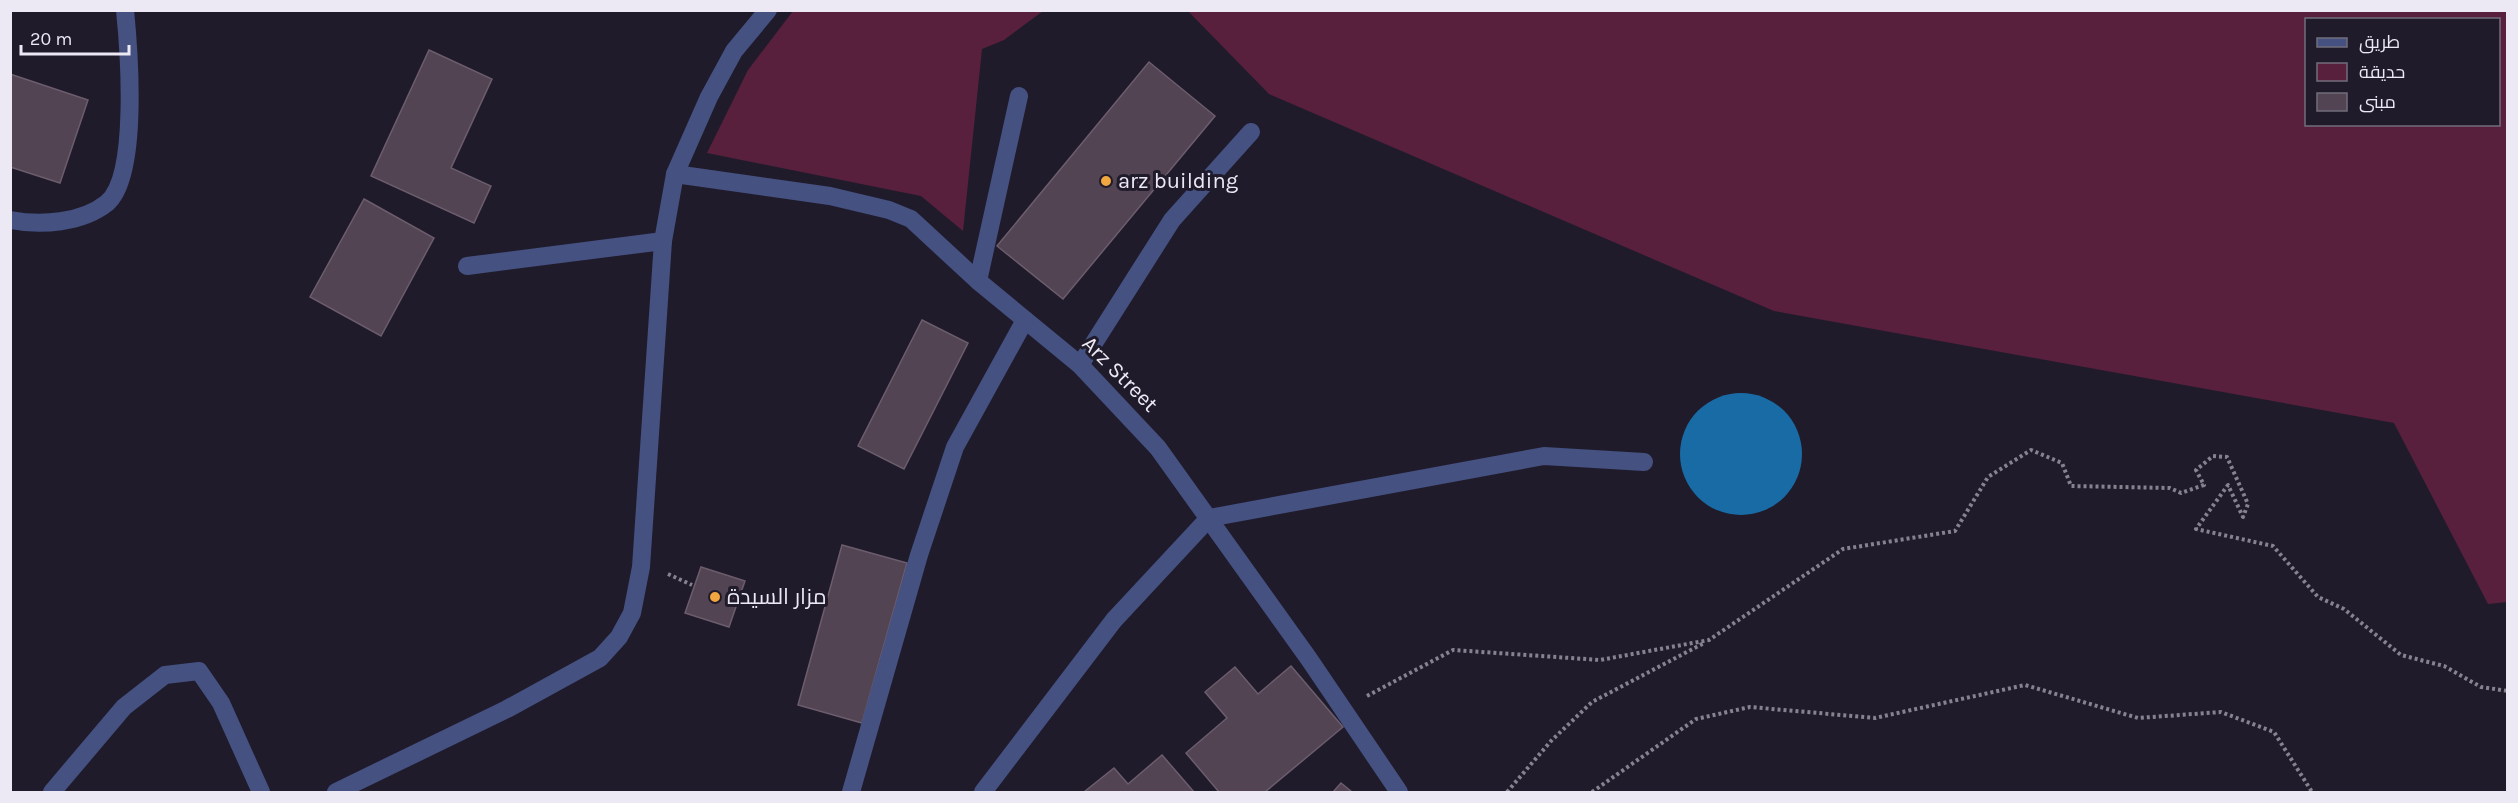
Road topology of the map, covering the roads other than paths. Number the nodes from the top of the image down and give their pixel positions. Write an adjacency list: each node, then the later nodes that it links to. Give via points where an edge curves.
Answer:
1 (125, 10): 6 (street, via 131,68 129,135 121,175 109,202 83,217 51,222)
2 (768, 10): 5 (street, via 734,51)
3 (1019, 96): 9 (street)
4 (1251, 132): 11 (street, via 1172,220)
5 (675, 174): 7 (street); 9 (street, Arz Street, via 830,196 889,210 911,219)
6 (10, 220)
7 (663, 241): 8 (street); 16 (street, via 641,567 632,613 619,637 600,658 507,709)
8 (467, 266)
9 (978, 281): 10 (street, Arz Street)
10 (1025, 320): 11 (street, Arz Street); 17 (street, via 955,447 919,555)
11 (1080, 365): 13 (street, Arz Street, via 1158,448)
12 (1644, 462): 13 (street, via 1544,456)
13 (1209, 518): 18 (street, via 1114,620); 19 (street, Arz Street)
14 (52, 792): 15 (street, via 124,707 165,675 199,672 221,703)
15 (261, 792)
16 (336, 792)
17 (851, 792)
18 (983, 792)
19 (1399, 792)

